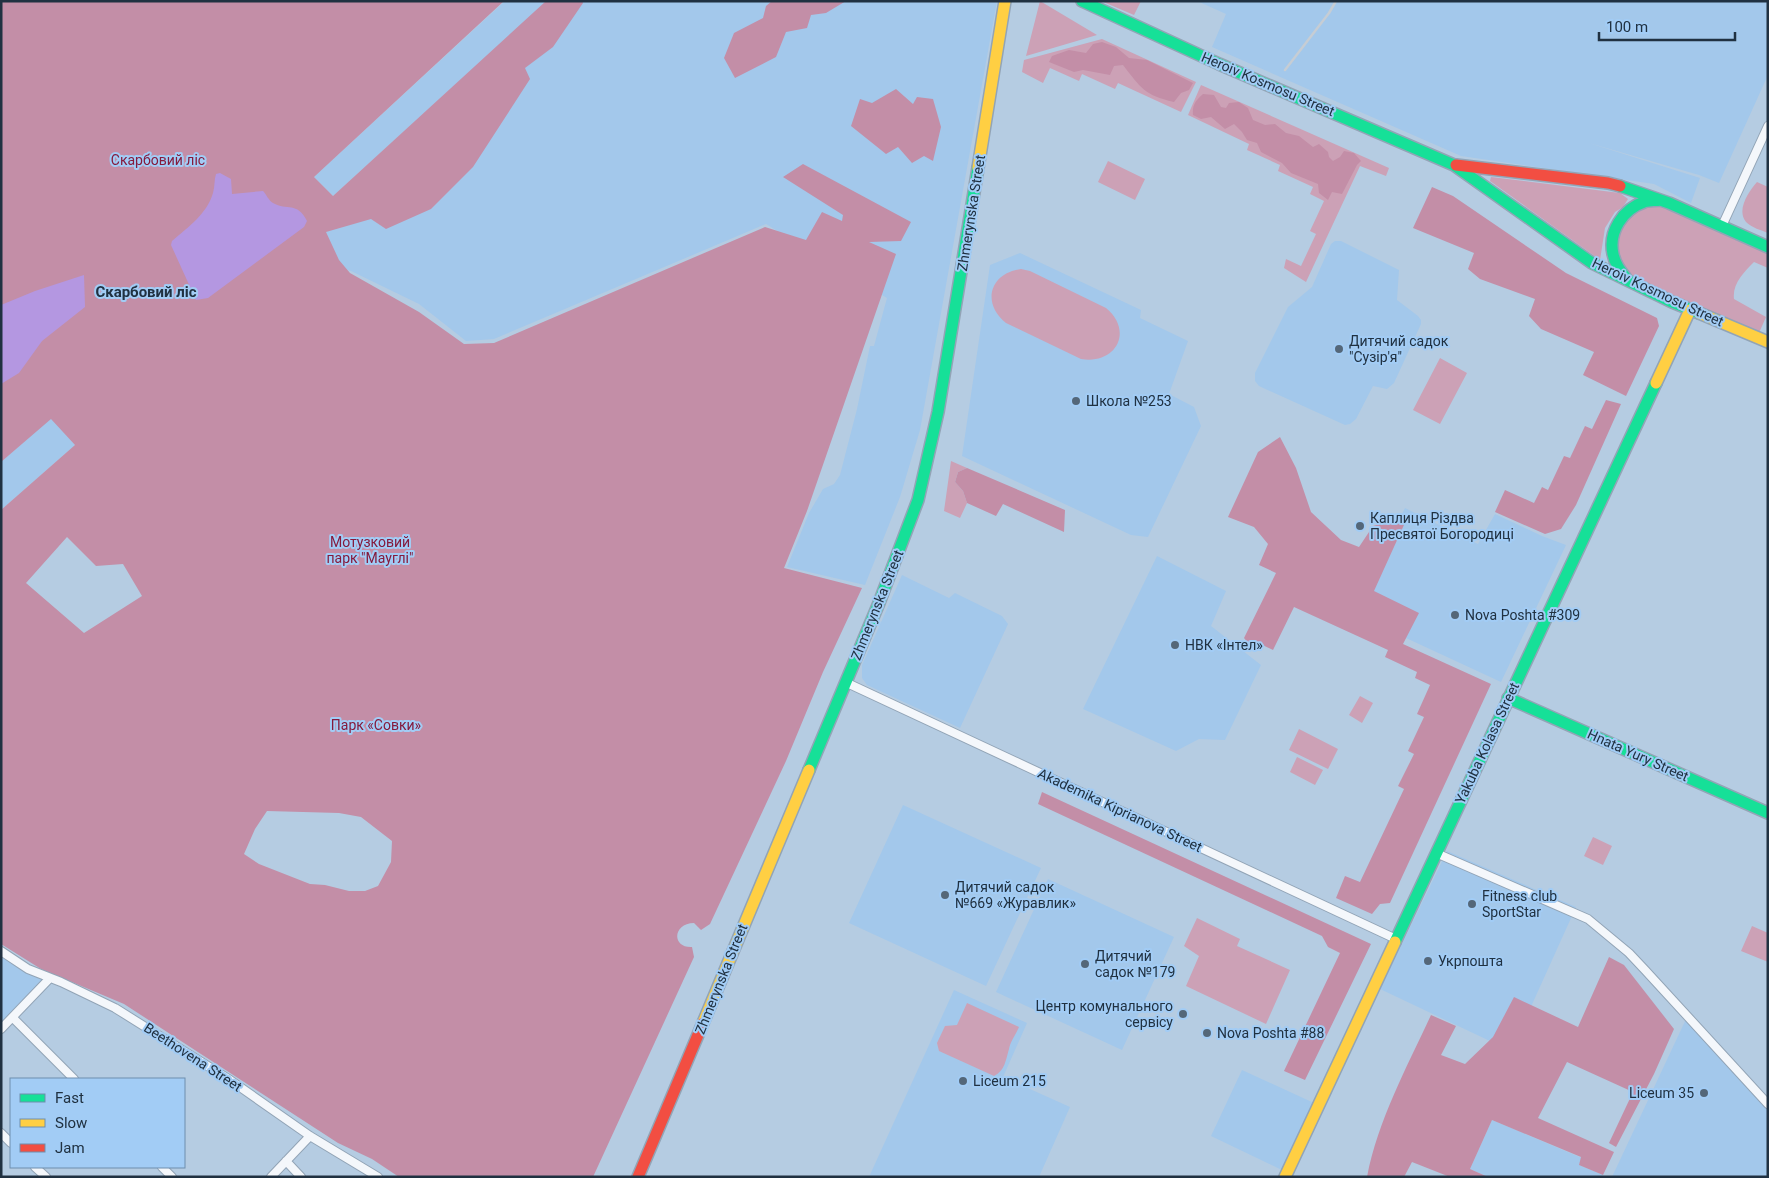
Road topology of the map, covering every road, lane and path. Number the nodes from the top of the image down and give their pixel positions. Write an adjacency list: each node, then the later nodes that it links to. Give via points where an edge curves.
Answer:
1 (1005, 1): 11 (main road, Zhmerynska Street, via 938,412 923,481 879,603)
2 (1082, 1): 4 (main road, Heroiv Kosmosu Street)
3 (1768, 126): 6 (street)
4 (1454, 165): 5 (main road, Heroiv Kosmosu Street, via 1608,182); 8 (main road, Heroiv Kosmosu Street, via 1592,263)
5 (1664, 200): 6 (main road, Heroiv Kosmosu Street); 8 (main road, via 1637,204 1622,216 1613,232 1614,259)
6 (1722, 226): 7 (main road, Heroiv Kosmosu Street)
7 (1768, 247)
8 (1630, 281): 9 (main road, Heroiv Kosmosu Street)
9 (1690, 310): 10 (main road, Heroiv Kosmosu Street); 12 (main road, Yakuba Kolasa Street)
10 (1768, 342)
11 (845, 682): 15 (street, Akademika Kiprianova Street); 33 (main road, Zhmerynska Street)
12 (1508, 698): 13 (main road, Hnata Yury Street); 14 (main road, Yakuba Kolasa Street)
13 (1768, 813)
14 (1436, 853): 15 (main road, Yakuba Kolasa Street); 21 (street, via 1597,925 1646,970)
15 (1396, 939): 34 (main road, Yakuba Kolasa Street)
16 (1, 951): 17 (street, Beethovena Street, via 28,969)
17 (50, 978): 18 (street); 23 (street, Beethovena Street, via 115,1008 230,1080)
18 (13, 1018): 19 (street); 20 (street)
19 (1, 1029)
20 (73, 1078)
21 (1768, 1104)
22 (1, 1133): 24 (street)
23 (310, 1136): 25 (street); 32 (street, Beethovena Street)
24 (10, 1142)
25 (286, 1161): 30 (street); 31 (street)
26 (37, 1168): 28 (street)
27 (163, 1168): 29 (street)
28 (46, 1177)
29 (172, 1177)
30 (271, 1177)
31 (301, 1177)
32 (378, 1177)
33 (638, 1177)
34 (1285, 1177)

